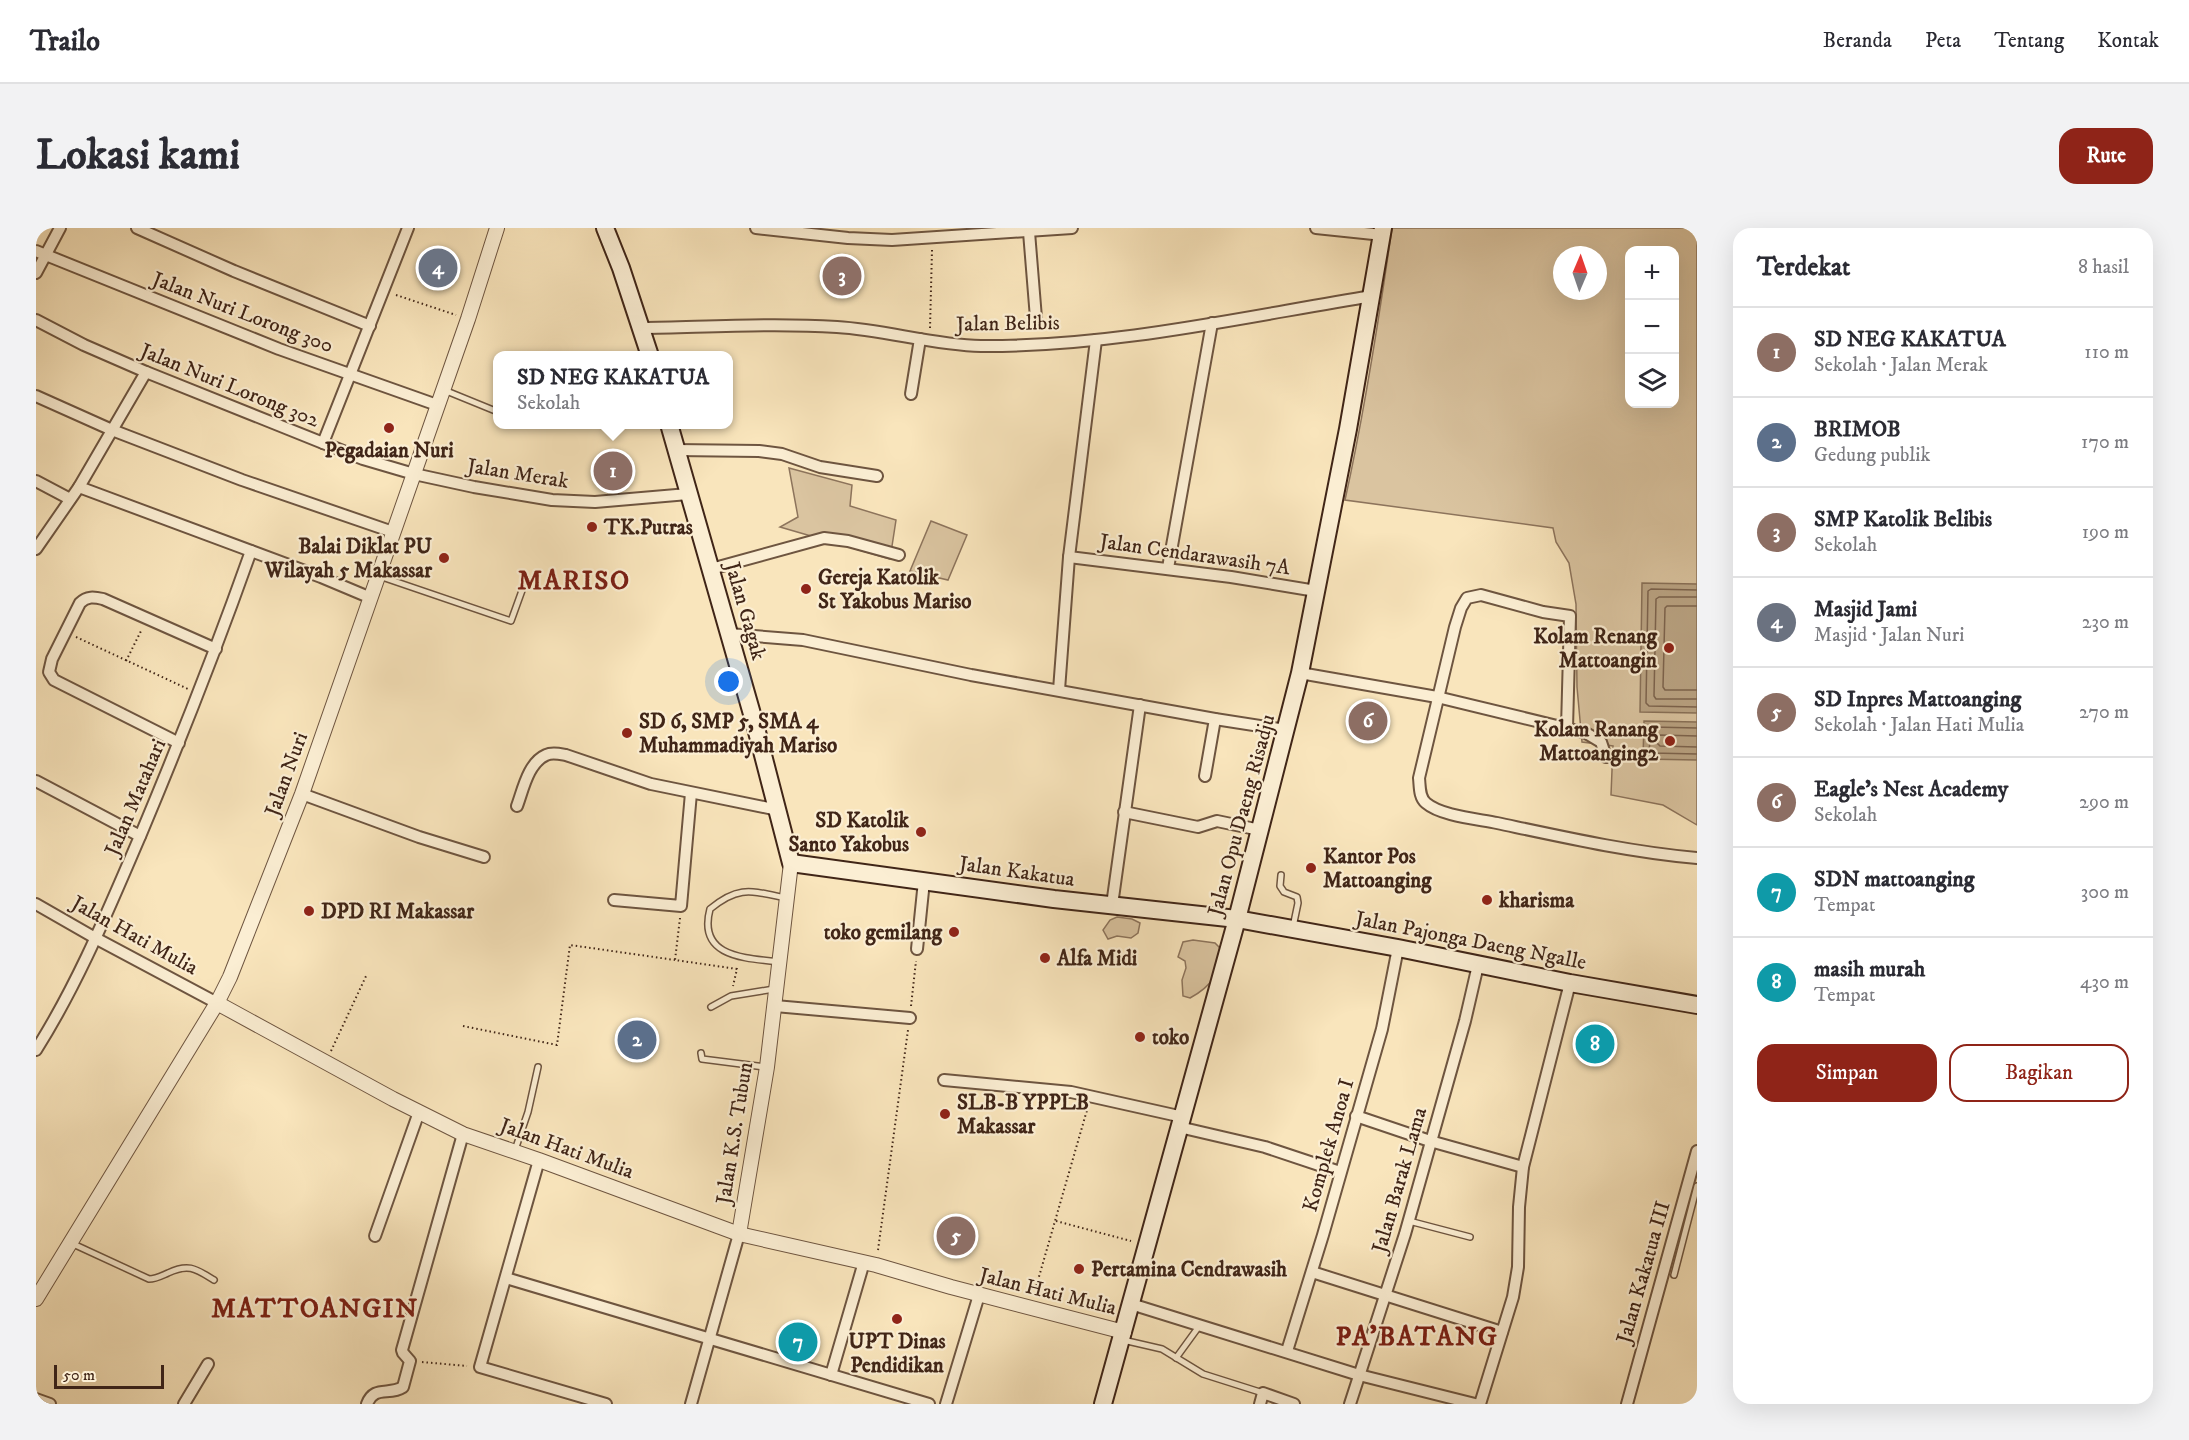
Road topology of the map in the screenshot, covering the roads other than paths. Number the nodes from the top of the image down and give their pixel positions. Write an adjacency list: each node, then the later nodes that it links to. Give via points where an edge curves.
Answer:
1 (60, 228): 13 (street)
2 (137, 228): 19 (street)
3 (408, 228): 19 (street)
4 (497, 228): 26 (street, Jalan Nuri)
5 (605, 228): 20 (main road)
6 (756, 228): 12 (street)
7 (1070, 228): 10 (street)
8 (1316, 228): 11 (street)
9 (957, 232): 10 (street); 12 (street, via 892,240)
10 (1029, 232): 16 (street)
11 (1383, 232): 15 (main road, Jalan Opu Daeng Risadju)
12 (849, 233)
13 (41, 253): 14 (street); 25 (street, Jalan Nuri Lorong 300)
14 (36, 273)
15 (1372, 296): 18 (street, Jalan Belibis); 50 (main road, Jalan Opu Daeng Risadju)
16 (1036, 318)
17 (36, 320): 24 (street, Jalan Nuri Lorong 302)
18 (1212, 323): 22 (street, Jalan Belibis); 46 (street)
19 (370, 326): 25 (street)
20 (642, 328): 21 (street, Jalan Belibis, via 837,327); 23 (main road)
21 (925, 339): 22 (street, Jalan Belibis, via 983,346); 27 (street)
22 (1096, 340): 45 (street, Jalan Cendarawasih 7A)
23 (649, 351)
24 (146, 372): 32 (street); 33 (street, Jalan Nuri Lorong 302)
25 (351, 375): 29 (street, Jalan Nuri Lorong 300); 33 (street)
26 (443, 390): 29 (street, Jalan Nuri); 30 (lane)
27 (911, 394)
28 (36, 396): 32 (street)
29 (437, 405): 35 (street, Jalan Nuri)
30 (493, 410)
31 (670, 429): 34 (main road, Jalan Gagak)
32 (112, 430): 38 (street); 41 (street, via 279,494)
33 (322, 443): 35 (street, Jalan Nuri Lorong 302)
34 (676, 450): 36 (street, via 759,451 820,467); 39 (main road, Jalan Gagak)
35 (414, 474): 39 (street, Jalan Merak, via 552,500 595,502); 41 (street, Jalan Nuri)
36 (877, 476)
37 (36, 481): 40 (street)
38 (79, 487): 40 (street); 43 (street)
39 (688, 494): 47 (main road, Jalan Gagak)
40 (70, 499): 42 (street)
41 (393, 532): 48 (street, Jalan Nuri)
42 (36, 549)
43 (251, 551): 51 (street); 53 (street, Jalan Matahari)
44 (899, 555): 47 (street, via 824,538)
45 (1069, 557): 46 (street, Jalan Cendarawasih 7A); 55 (street, Jalan Cendarawasih 7A)
46 (1168, 568): 50 (street, Jalan Cendarawasih 7A)
47 (711, 569): 52 (main road, Jalan Gagak)
48 (378, 576): 49 (lane, via 511,621); 51 (street, Jalan Nuri)
49 (524, 585)
50 (1316, 591): 54 (main road, Jalan Opu Daeng Risadju)
51 (371, 598): 66 (street, Jalan Nuri)
52 (729, 634): 55 (street, via 803,640); 68 (main road, Jalan Gagak)
53 (216, 649): 61 (street, Jalan Matahari); 61 (street, via 91,597 80,603 52,659 49,672 64,685)
54 (1300, 673): 56 (street); 60 (main road, Jalan Opu Daeng Risadju)
55 (1059, 690): 57 (street)
56 (1437, 697): 59 (street); 59 (street, via 1455,627 1467,598 1481,595 1570,616); 73 (street, via 1419,778 1424,802 1434,809 1573,839)
57 (1140, 705): 58 (street); 69 (street)
58 (1215, 719): 60 (street); 63 (street)
59 (1567, 728): 62 (street, via 1601,742)
60 (1286, 730): 70 (main road, Jalan Opu Daeng Risadju)
61 (179, 744): 71 (street, Jalan Matahari)
62 (1606, 757)
63 (1205, 776)
64 (36, 780): 71 (street)
65 (691, 793): 67 (street, via 555,754 546,755 533,767); 68 (street); 78 (street, via 681,906)
66 (302, 794): 72 (street); 90 (street, Jalan Nuri)
67 (517, 806)
68 (778, 810): 74 (main road, Jalan Gagak)
69 (1124, 812): 70 (street, via 1198,827 1217,821); 80 (street)
70 (1260, 830): 81 (main road, Jalan Opu Daeng Risadju)
71 (140, 836): 83 (street, Jalan Matahari)
72 (484, 857)
73 (1697, 858)
74 (791, 863): 76 (main road, Jalan Kakatua); 77 (street, Jalan K.S. Tubun)
75 (1281, 875): 82 (lane, via 1280,886 1298,903)
76 (924, 881): 80 (main road, Jalan Kakatua); 85 (street)
77 (787, 898): 86 (street, Jalan K.S. Tubun); 86 (lane, via 736,891 710,909 706,921 715,946 734,957)
78 (614, 900)
79 (36, 904): 83 (street, Jalan Hati Mulia)
80 (1112, 905): 81 (main road, Jalan Kakatua)
81 (1237, 919): 82 (main road, Jalan Pajonga Daeng Ngalle); 103 (main road, Jalan Opu Daeng Risadju)
82 (1293, 929): 84 (main road, Jalan Pajonga Daeng Ngalle)
83 (97, 939): 90 (street, Jalan Hati Mulia); 95 (street, Jalan Matahari)
84 (1398, 948): 87 (main road, Jalan Pajonga Daeng Ngalle); 102 (street, Komplek Anoa I, via 1382,1029)
85 (917, 949)
86 (780, 962): 89 (street, Jalan K.S. Tubun)
87 (1478, 964): 88 (main road, Jalan Pajonga Daeng Ngalle); 105 (street, Jalan Barak Lama)
88 (1570, 983): 91 (main road, Jalan Pajonga Daeng Ngalle); 109 (street)
89 (777, 988): 92 (street, Jalan K.S. Tubun); 93 (lane, via 731,996)
90 (217, 1003): 101 (street, Jalan Hati Mulia); 116 (street, Jalan Nuri)
91 (1697, 1005)
92 (775, 1006): 94 (street); 99 (street, Jalan K.S. Tubun)
93 (711, 1007)
94 (910, 1018)
95 (41, 1031): 96 (street, Jalan Matahari)
96 (36, 1050)
97 (701, 1053): 99 (lane, via 702,1059)
98 (538, 1067): 106 (lane)
99 (767, 1067): 113 (street, Jalan K.S. Tubun)
100 (944, 1080): 103 (street, via 1091,1095)
101 (419, 1112): 104 (street, Jalan Hati Mulia); 114 (street)
102 (1356, 1116): 105 (street); 110 (street, Komplek Anoa I)
103 (1181, 1122): 110 (street); 125 (main road, Jalan Opu Daeng Risadju)
104 (463, 1134): 106 (street, Jalan Hati Mulia); 139 (street, via 402,1350 410,1361 403,1387 376,1392)
105 (1430, 1141): 109 (street); 112 (street, Jalan Barak Lama)
106 (515, 1151): 108 (street, Jalan Hati Mulia)
107 (1697, 1151): 149 (street, Jalan Kakatua III)
108 (539, 1160): 113 (street, Jalan Hati Mulia); 120 (street)
109 (1523, 1167): 127 (street, via 1518,1267)
110 (1340, 1172): 118 (street, Komplek Anoa I)
111 (1697, 1186): 119 (lane)
112 (1409, 1221): 115 (lane); 123 (street, Jalan Barak Lama)
113 (739, 1234): 117 (street, Jalan Hati Mulia); 129 (street, Jalan K.S. Tubun)
114 (375, 1236)
115 (1470, 1237)
116 (71, 1243): 121 (lane, via 149,1279 189,1267); 124 (street, Jalan Nuri)
117 (870, 1264): 122 (street, Jalan Hati Mulia); 133 (street)
118 (1312, 1272): 123 (street); 130 (street, Komplek Anoa I)
119 (1674, 1275)
120 (506, 1278): 129 (street); 140 (street, via 480,1367)
121 (214, 1280)
122 (978, 1294): 128 (street, Jalan Hati Mulia); 143 (street)
123 (1387, 1296): 127 (street); 134 (street, Jalan Barak Lama)
124 (36, 1299)
125 (1131, 1304): 126 (street); 128 (main road, Jalan Opu Daeng Risadju)
126 (1200, 1325): 130 (street); 131 (lane)
127 (1502, 1332): 148 (street)
128 (1123, 1336): 131 (lane); 144 (main road, Jalan Opu Daeng Risadju)
129 (709, 1340): 133 (street); 141 (street, Jalan K.S. Tubun)
130 (1287, 1351): 134 (street)
131 (1176, 1358): 136 (lane)
132 (208, 1364): 138 (street)
133 (831, 1375): 142 (street)
134 (1359, 1375): 146 (street, Jalan Barak Lama); 147 (street)
135 (36, 1399): 137 (street)
136 (1262, 1399): 145 (street)
137 (50, 1404)
138 (184, 1404)
139 (367, 1404)
140 (606, 1404)
141 (690, 1404)
142 (929, 1404)
143 (946, 1404)
144 (1103, 1404)
145 (1294, 1404)
146 (1350, 1404)
147 (1475, 1404)
148 (1480, 1404)
149 (1627, 1404)

